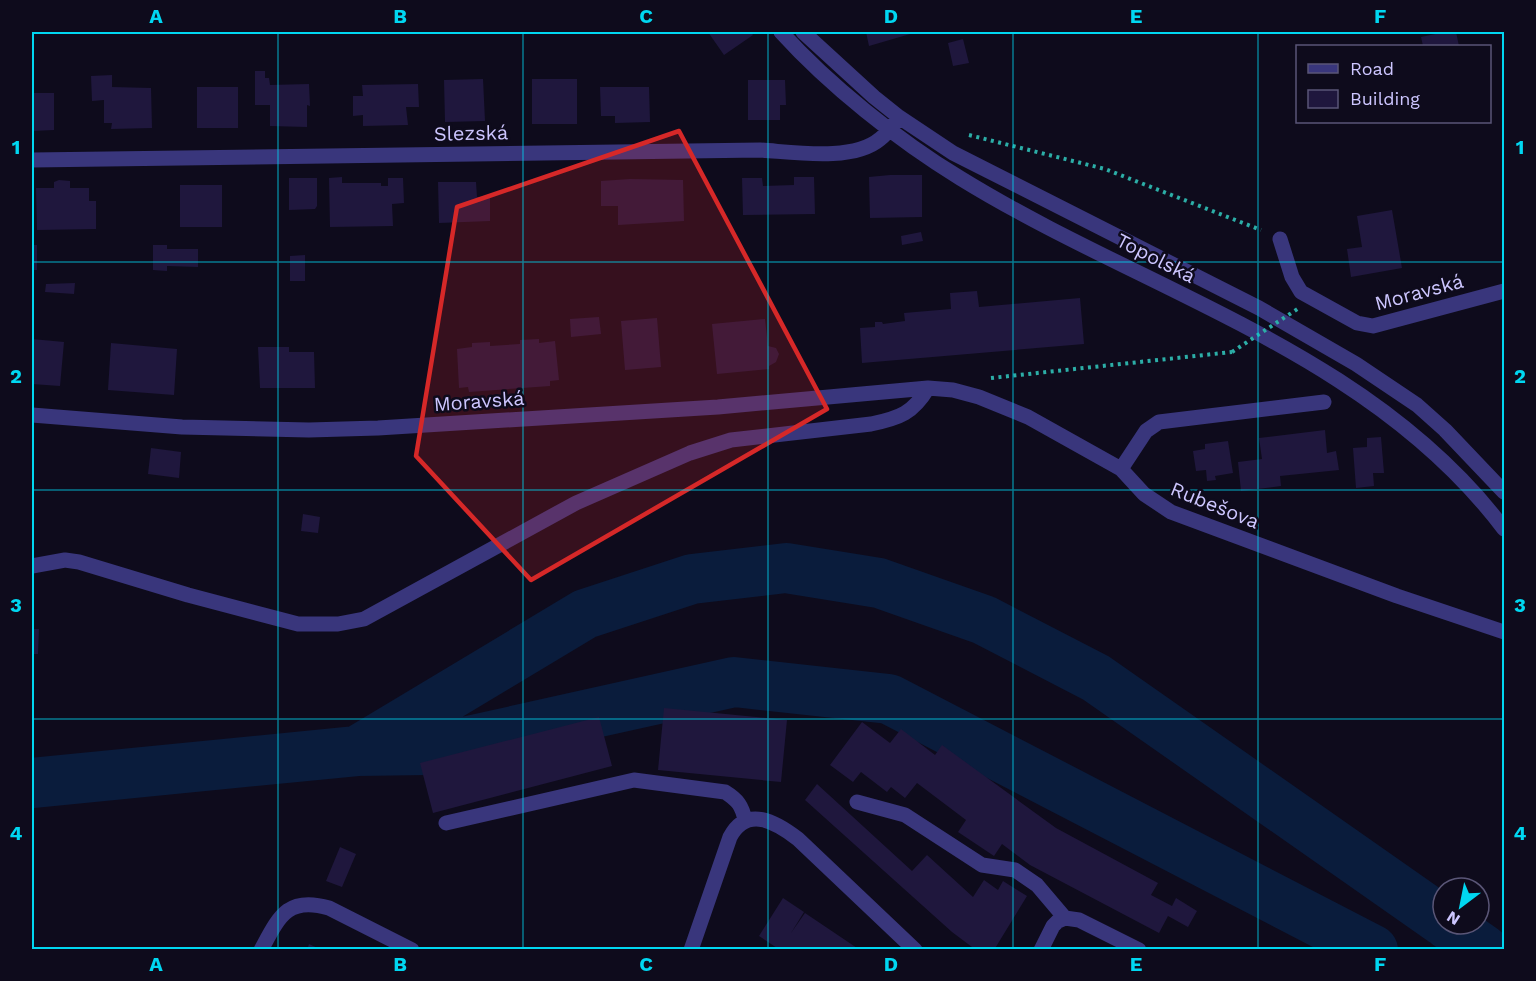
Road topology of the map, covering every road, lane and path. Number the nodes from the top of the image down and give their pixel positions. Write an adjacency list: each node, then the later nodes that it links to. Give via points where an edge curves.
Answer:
1 (782, 32): 3 (street, Topolská, via 816,67)
2 (803, 32): 3 (street, Topolská)
3 (894, 123): 4 (street, Topolská); 5 (street, Slezská, via 866,146 828,153 760,150); 15 (street, Topolská, via 958,177 985,193 1241,325 1340,381 1428,446)
4 (938, 144): 6 (path, via 955,132 1105,169); 14 (street, Topolská, via 1259,308 1356,364 1417,405)
5 (32, 160)
6 (1280, 239): 7 (street, Moravská, via 1301,292 1365,326)
7 (1504, 291)
8 (1299, 308): 9 (path, bridge, via 1232,352)
9 (985, 379)
10 (928, 387): 12 (street, Moravská, via 718,407 378,428 182,427); 13 (street, Rubešova, via 971,394 1005,406); 16 (street, via 914,407 890,420 731,440 690,453 576,503 364,619 338,624 298,624 79,562 65,560)
11 (1324, 402): 13 (street, via 1159,422 1146,431)
12 (32, 415)
13 (1121, 469): 17 (street, Rubešova, via 1154,502 1179,516)
14 (1504, 492)
15 (1504, 529)
16 (32, 566)
17 (1504, 632)
18 (857, 802): 21 (street, via 905,815 982,865 1015,870 1037,885)
19 (745, 820): 20 (street, via 736,798 725,792 634,780); 24 (street, via 730,837); 25 (street, via 765,820 786,831)
20 (446, 823)
21 (1065, 918): 26 (street, via 1053,926); 27 (street, via 1079,920)
22 (261, 950): 23 (street, via 283,913 292,907 315,904)
23 (412, 950)
24 (692, 950)
25 (915, 950)
26 (1041, 950)
27 (1139, 950)

